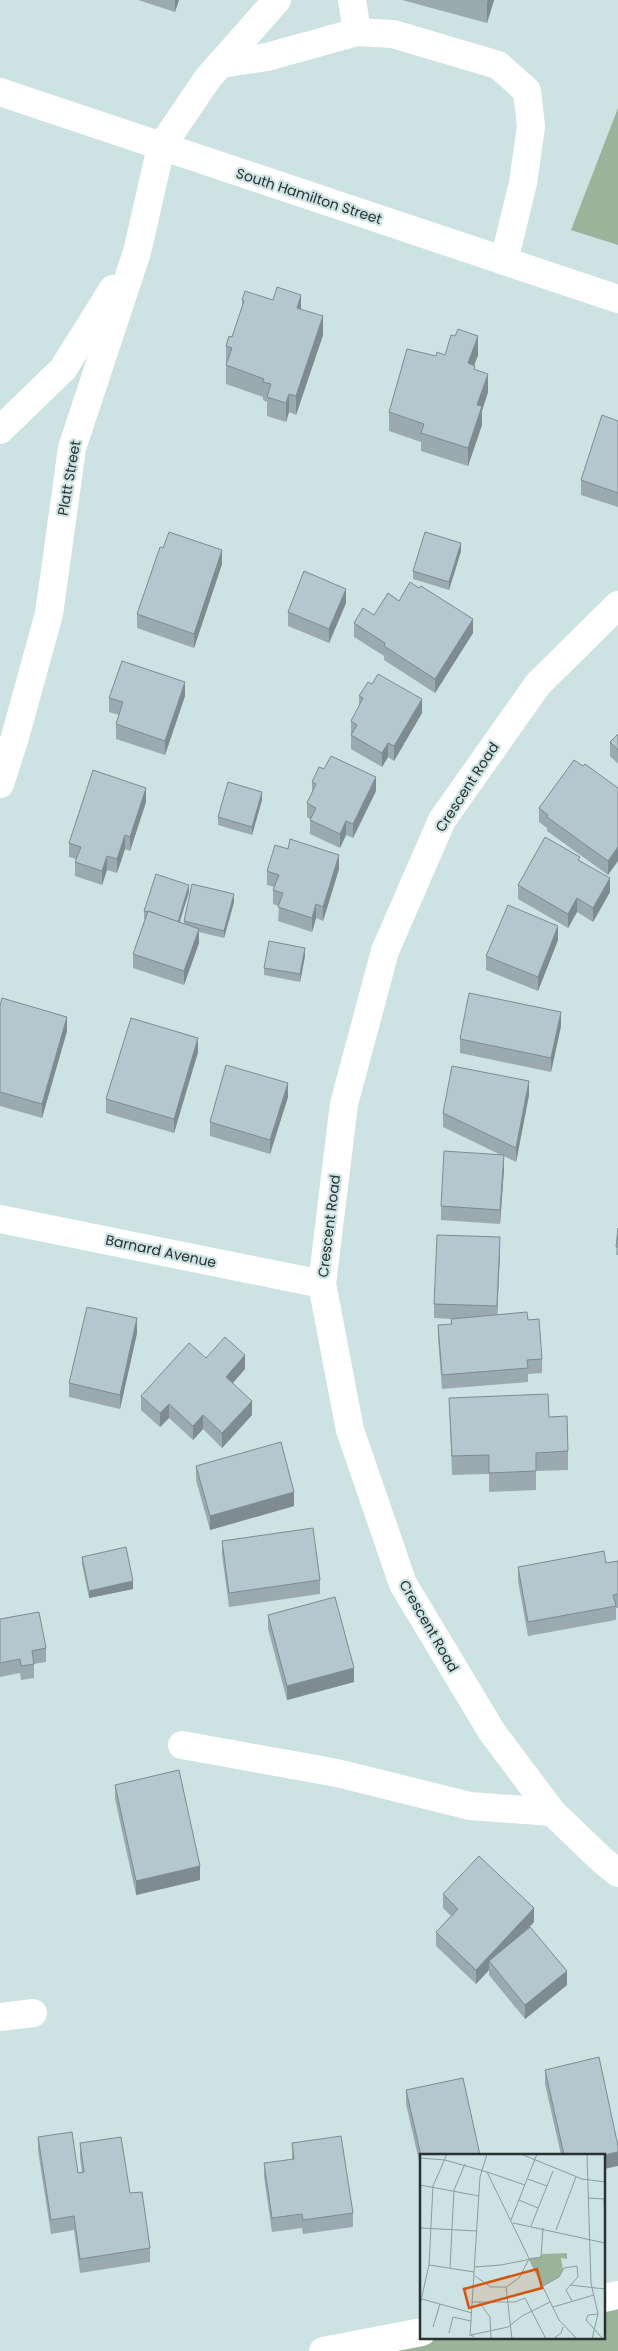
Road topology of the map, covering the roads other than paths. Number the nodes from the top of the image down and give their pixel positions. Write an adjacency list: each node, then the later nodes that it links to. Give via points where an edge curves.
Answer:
1 (277, 0): 4 (street)
2 (352, 0): 3 (street)
3 (357, 32): 4 (street, via 267,57); 8 (street, via 393,34 498,65 526,91 531,126 523,183)
4 (220, 64): 6 (street)
5 (0, 92): 6 (street, South Hamilton Street)
6 (161, 147): 7 (street, Platt Street); 8 (street, South Hamilton Street)
7 (137, 252): 10 (street, via 63,369); 12 (street, Platt Street, via 72,448 48,614)
8 (504, 261): 9 (street, South Hamilton Street)
9 (618, 299)
10 (0, 430)
11 (618, 605): 14 (street, Crescent Road, via 538,684 442,820 385,951 344,1104)
12 (0, 784)
13 (0, 1219): 14 (street, Barnard Avenue)
14 (322, 1284): 16 (street, Crescent Road, via 350,1430 403,1584 492,1732)
15 (182, 1745): 16 (street, via 337,1773 470,1806)
16 (552, 1812): 17 (street, Crescent Road)
17 (618, 1873)
18 (33, 2012): 19 (street)
19 (0, 2017)
20 (420, 2332): 21 (street)
21 (324, 2351)

